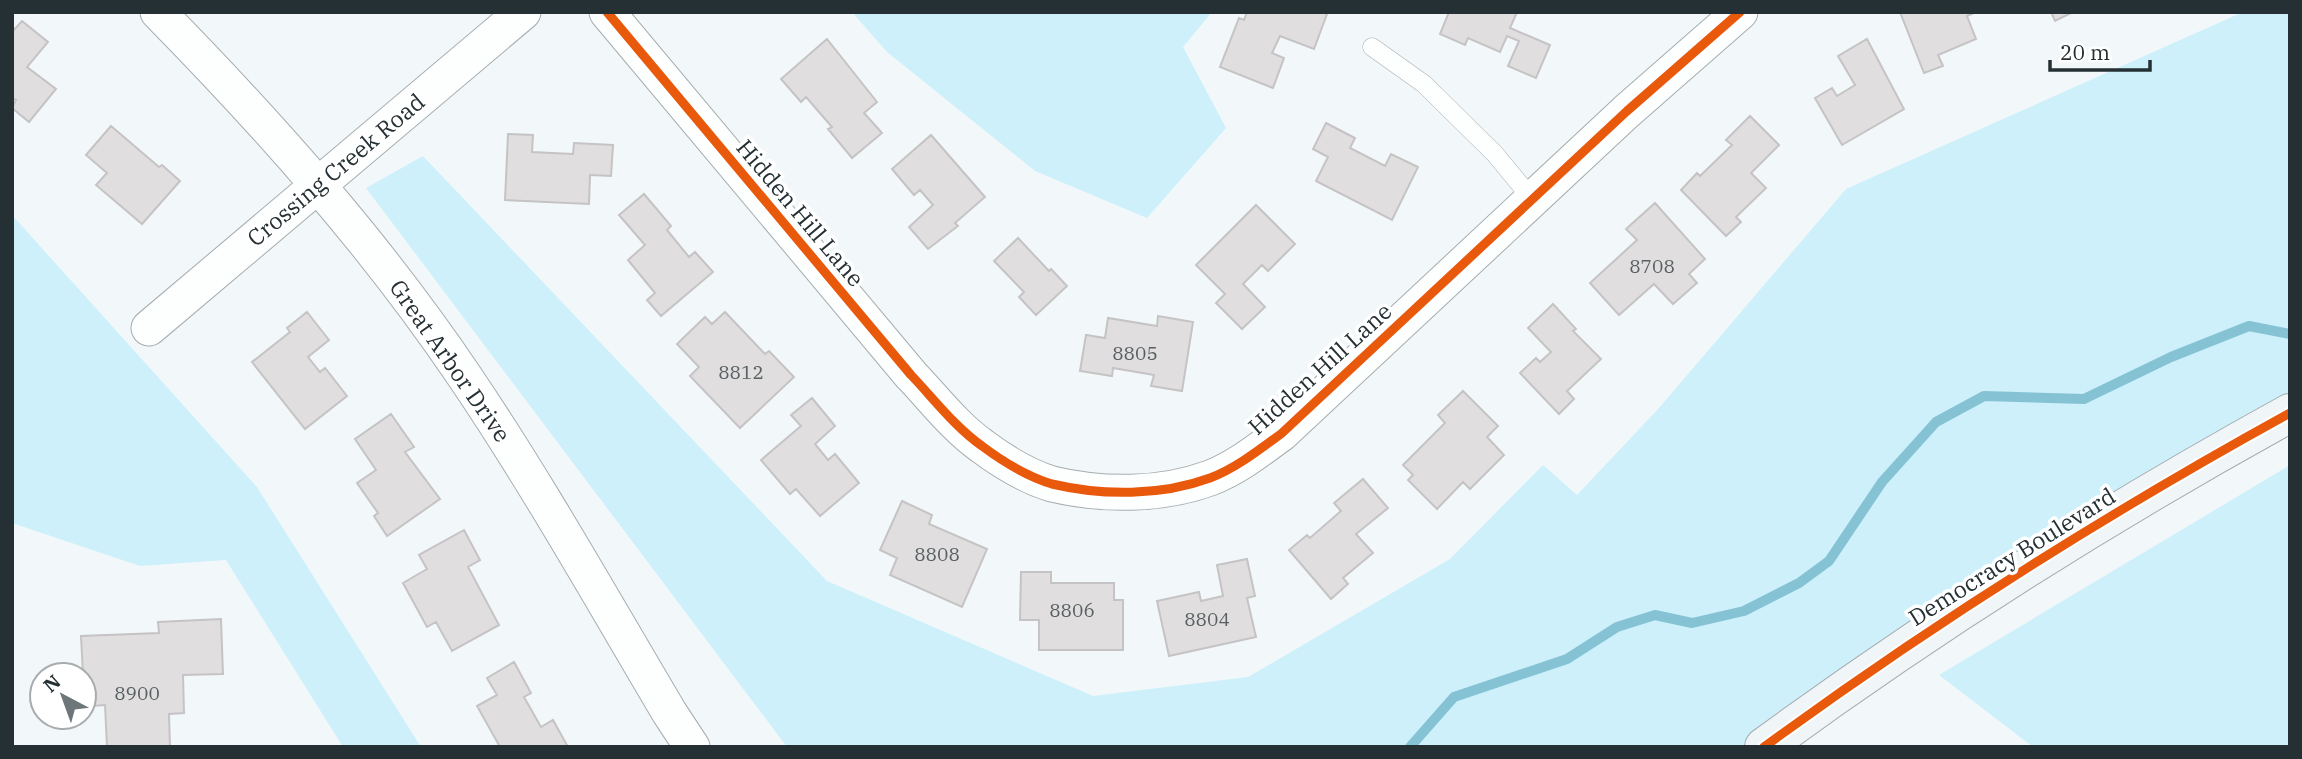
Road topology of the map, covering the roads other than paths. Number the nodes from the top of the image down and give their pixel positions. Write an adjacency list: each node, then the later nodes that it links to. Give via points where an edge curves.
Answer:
1 (158, 12): 6 (street, Great Arbor Drive)
2 (523, 12): 6 (street, Crossing Creek Road)
3 (607, 12): 7 (street, Hidden Hill Lane, via 955,423 981,446 1051,483 1136,493 1175,489 1248,458 1282,433)
4 (1740, 12): 7 (street, Hidden Hill Lane)
5 (1371, 47): 7 (lane, via 1424,84)
6 (318, 185): 8 (street, Crossing Creek Road); 10 (street, Great Arbor Drive, via 463,374)
7 (1532, 199)
8 (149, 328)
9 (2290, 413): 11 (main road, Democracy Boulevard, via 2055,550)
10 (692, 747)
11 (1764, 747)

